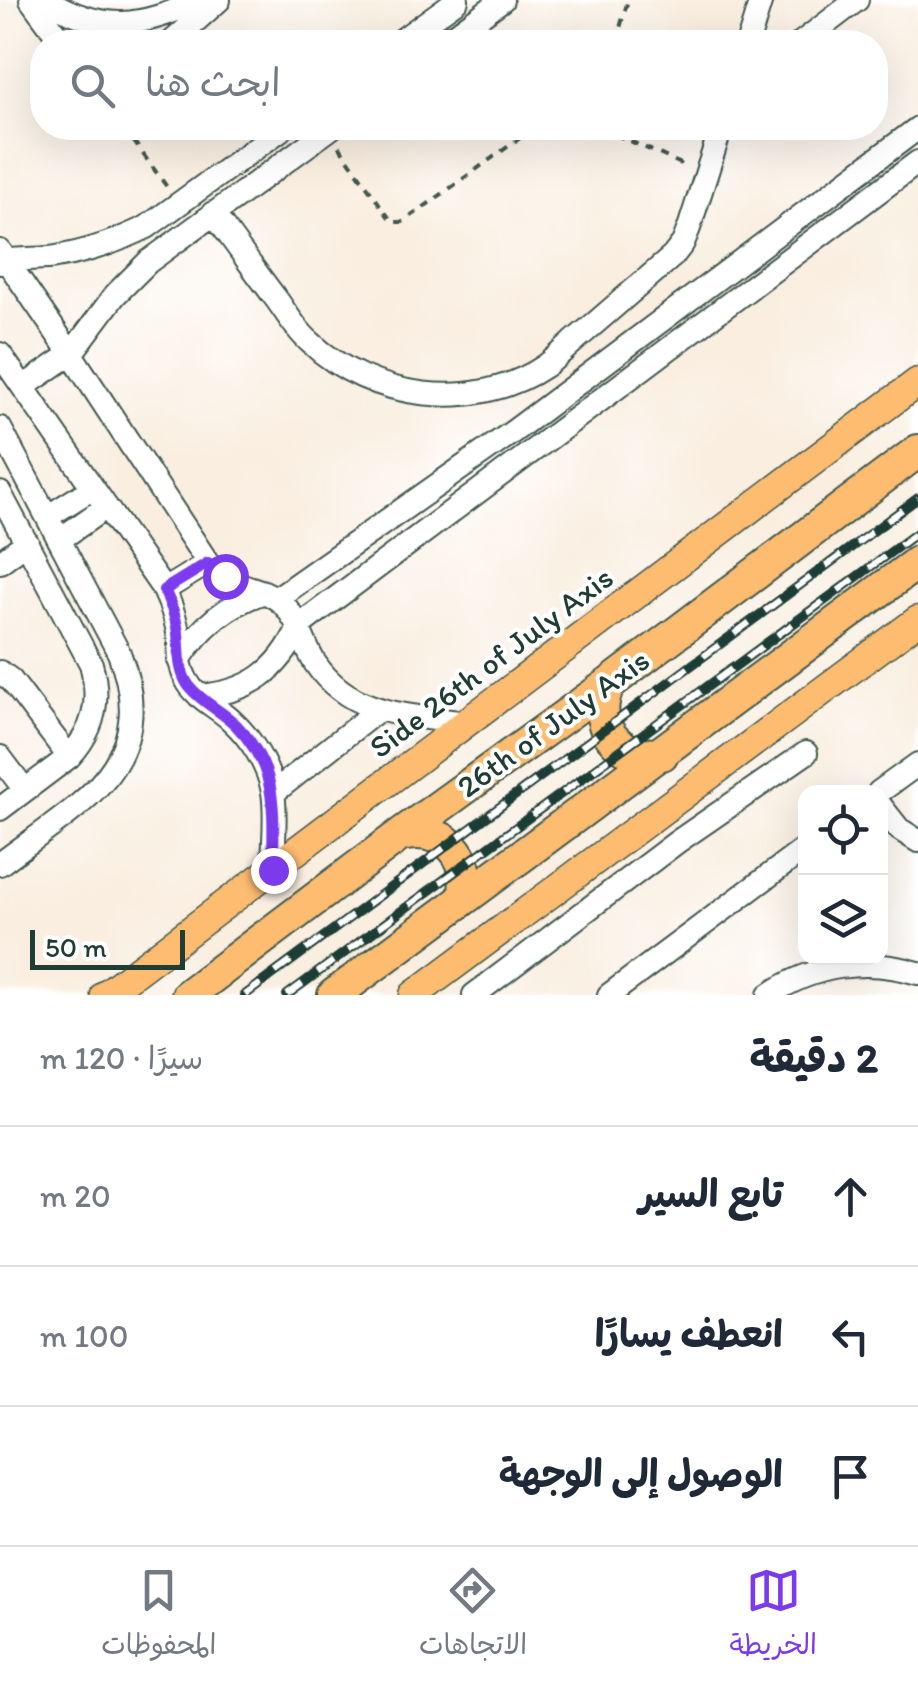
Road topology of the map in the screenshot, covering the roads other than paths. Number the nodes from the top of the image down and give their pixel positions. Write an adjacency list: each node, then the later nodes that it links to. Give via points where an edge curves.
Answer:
1 (31, 0): 10 (street)
2 (47, 0): 9 (street)
3 (199, 0): 13 (street)
4 (219, 0): 14 (street)
5 (457, 0): 15 (street)
6 (502, 0): 16 (street)
7 (761, 0): 17 (street)
8 (857, 0): 18 (street)
9 (78, 16): 11 (street); 12 (street)
10 (53, 30)
11 (77, 30)
12 (127, 30)
13 (142, 30)
14 (185, 30)
15 (416, 30)
16 (461, 30)
17 (752, 30)
18 (818, 30)
19 (918, 128): 33 (street)
20 (267, 140): 25 (street, via 147,227 53,258)
21 (314, 140): 24 (street)
22 (717, 140): 24 (street, via 673,256 544,366 453,395 389,388 331,360 307,340)
23 (918, 162): 36 (street)
24 (213, 214): 27 (street, via 131,278)
25 (2, 258): 27 (street)
26 (0, 354): 29 (street)
27 (71, 354): 29 (street); 41 (street)
28 (918, 382): 51 (main road, Side 26th of July Axis)
29 (22, 387): 34 (street)
30 (0, 428): 35 (street)
31 (918, 452): 48 (highway, 26th of July Axis)
32 (0, 493): 38 (street)
33 (424, 494): 36 (street); 43 (street)
34 (100, 498): 35 (street); 37 (street); 42 (street)
35 (46, 517): 37 (street)
36 (442, 519): 45 (street)
37 (58, 540): 65 (street, via 119,653 130,688 130,724 119,758 98,788)
38 (27, 542): 39 (street); 54 (street, via 95,678 92,721)
39 (0, 562)
40 (918, 562): 52 (highway)
41 (208, 563): 42 (street); 43 (street)
42 (164, 590): 46 (street, via 177,624)
43 (271, 595): 45 (street); 46 (street, via 247,598 215,618)
44 (918, 620): 72 (main road)
45 (300, 625): 49 (street, via 261,677); 50 (street, via 327,678)
46 (179, 660): 49 (street)
47 (0, 672): 54 (street)
48 (609, 684): 52 (highway, via 602,716 611,737 629,751); 62 (highway, 26th of July Axis)
49 (199, 696): 59 (street, via 254,747)
50 (378, 710): 51 (street); 59 (street)
51 (468, 723): 66 (main road, Side 26th of July Axis)
52 (662, 754): 67 (highway)
53 (806, 754): 73 (street, via 676,842)
54 (69, 757): 58 (street)
55 (0, 758): 58 (street)
56 (918, 764): 57 (street)
57 (888, 786)
58 (25, 790): 60 (street)
59 (273, 793): 66 (street)
60 (0, 808)
61 (888, 816): 63 (street)
62 (400, 835): 67 (highway, via 433,834 452,846 466,875); 70 (highway, 26th of July Axis)
63 (918, 841)
64 (798, 854): 74 (street)
65 (0, 864)
66 (273, 870): 69 (main road, Side 26th of July Axis)
67 (464, 897): 71 (highway)
68 (918, 974): 75 (street, via 842,966)
69 (104, 995)
70 (188, 995)
71 (334, 995)
72 (414, 995)
73 (474, 995)
74 (608, 995)
75 (769, 995)

